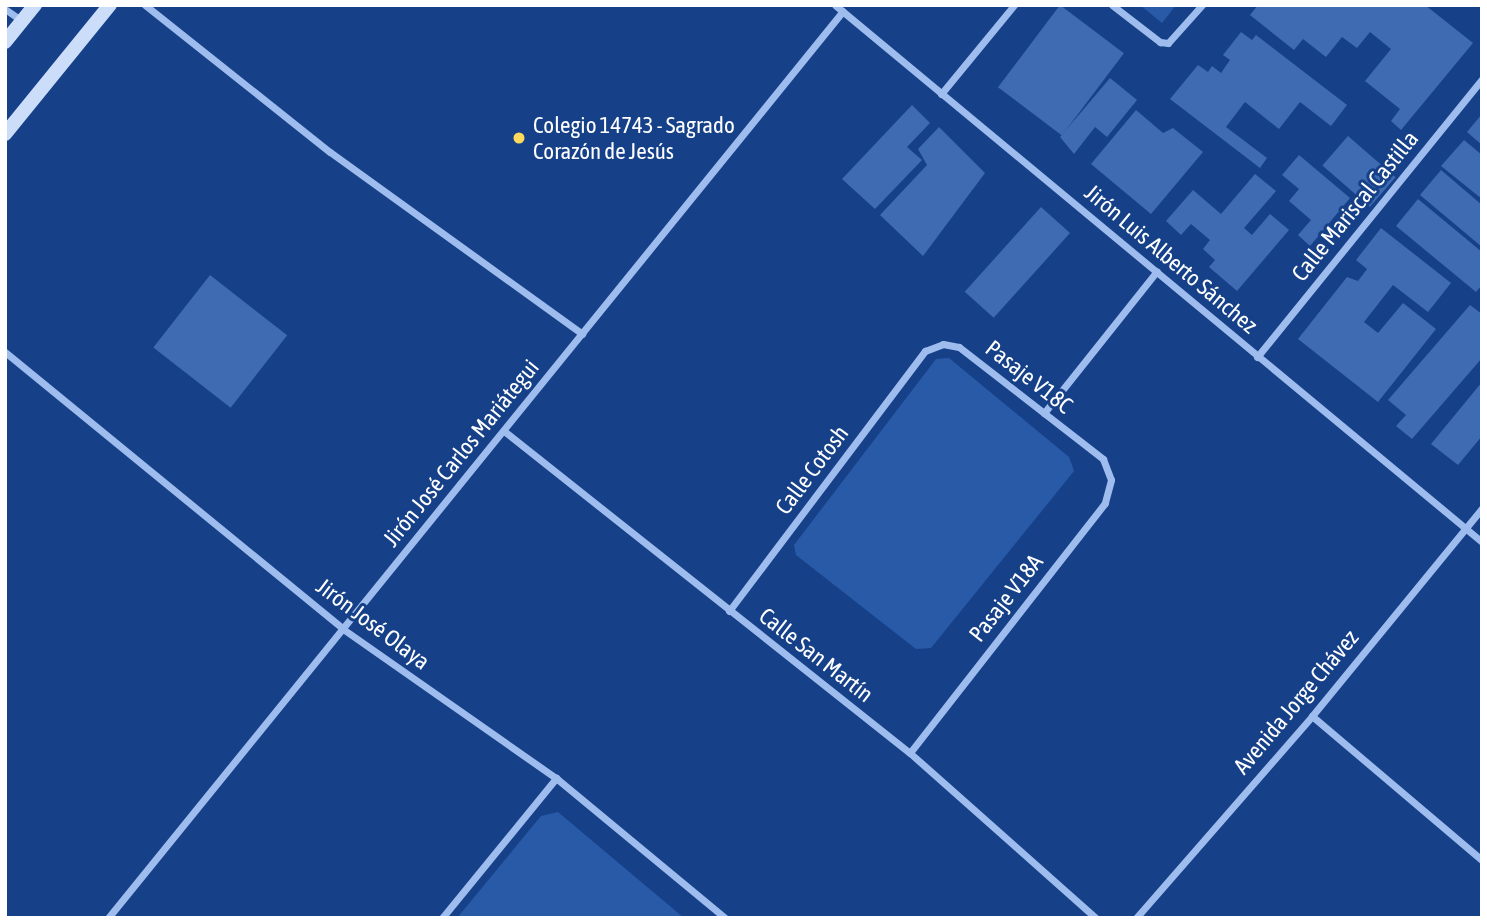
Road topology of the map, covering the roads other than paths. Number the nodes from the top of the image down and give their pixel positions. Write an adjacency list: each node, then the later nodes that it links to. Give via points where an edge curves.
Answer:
1 (36, 5): 10 (main road)
2 (110, 5): 14 (main road)
3 (145, 5): 16 (street, via 330,152)
4 (835, 5): 9 (street, Jirón Luis Alberto Sánchez)
5 (1014, 5): 13 (street)
6 (1112, 5): 7 (street, via 1160,42 1168,43)
7 (1202, 5)
8 (5, 9): 10 (street)
9 (843, 11): 13 (street, Jirón Luis Alberto Sánchez); 16 (street, Jirón José Carlos Mariátegui)
10 (22, 21): 11 (main road)
11 (5, 42)
12 (1482, 79): 19 (street, Calle Mariscal Castilla)
13 (941, 94): 15 (street, Jirón Luis Alberto Sánchez)
14 (5, 134)
15 (1157, 271): 19 (street, Jirón Luis Alberto Sánchez); 20 (street)
16 (582, 334): 21 (street, Jirón José Carlos Mariátegui)
17 (925, 351): 20 (street, Pasaje V18C, via 943,344 959,348); 26 (street, Calle Cotosh)
18 (5, 352): 27 (street, Jirón José Olaya)
19 (1257, 357): 24 (street, Jirón Luis Alberto Sánchez)
20 (1044, 413): 22 (street, Pasaje V18C)
21 (504, 431): 26 (street, Calle San Martín); 27 (street, Jirón José Carlos Mariátegui)
22 (1103, 459): 29 (street, Pasaje V18A, via 1111,480 1105,503)
23 (1482, 509): 24 (street, Avenida Jorge Chávez)
24 (1466, 529): 25 (street, Jirón Luis Alberto Sánchez); 28 (street, Avenida Jorge Chávez)
25 (1482, 542)
26 (729, 611): 29 (street, Calle San Martín)
27 (343, 629): 30 (street, Jirón José Olaya); 32 (street, Jirón José Carlos Mariátegui)
28 (1312, 716): 31 (street); 36 (street, Avenida Jorge Chávez)
29 (910, 753): 35 (street, Calle San Martín)
30 (556, 778): 33 (street); 34 (street, Jirón José Olaya)
31 (1482, 860)
32 (108, 918)
33 (442, 918)
34 (725, 918)
35 (1096, 918)
36 (1136, 918)

